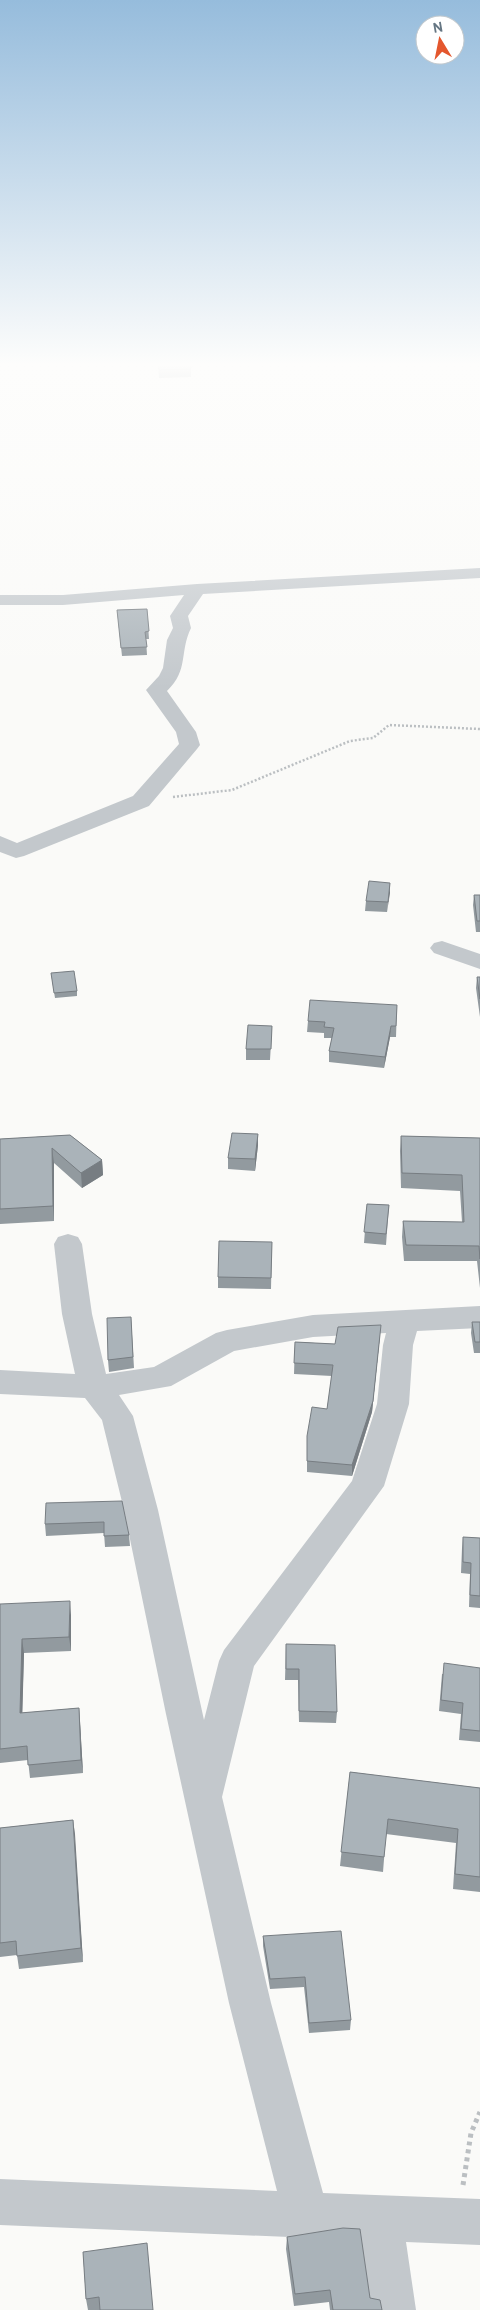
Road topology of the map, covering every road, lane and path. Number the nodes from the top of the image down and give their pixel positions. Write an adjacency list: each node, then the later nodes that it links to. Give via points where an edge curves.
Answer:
1 (480, 573): 2 (street)
2 (197, 589): 3 (street, via 63,600); 5 (street, via 179,616 182,628 176,640 173,668 168,679 156,690 186,732 190,744)
3 (0, 600)
4 (480, 729): 5 (path, via 389,725 372,738 350,741 232,790)
5 (141, 801): 6 (street, via 16,851)
6 (0, 843)
7 (442, 948): 8 (street)
8 (480, 962)
9 (68, 1244): 13 (street, via 77,1314)
10 (480, 1317): 11 (street)
11 (405, 1321): 13 (street, via 313,1326 227,1341 160,1378); 14 (street, via 398,1345 393,1404 367,1486 238,1661)
12 (0, 1382): 13 (street)
13 (94, 1387): 14 (street, via 117,1416 141,1510)
14 (203, 1798): 17 (street, via 250,2003)
15 (480, 2112): 19 (path, via 471,2133)
16 (0, 2202): 17 (street)
17 (306, 2214): 18 (street)
18 (379, 2217): 19 (street); 20 (street)
19 (469, 2221)
20 (393, 2310)

